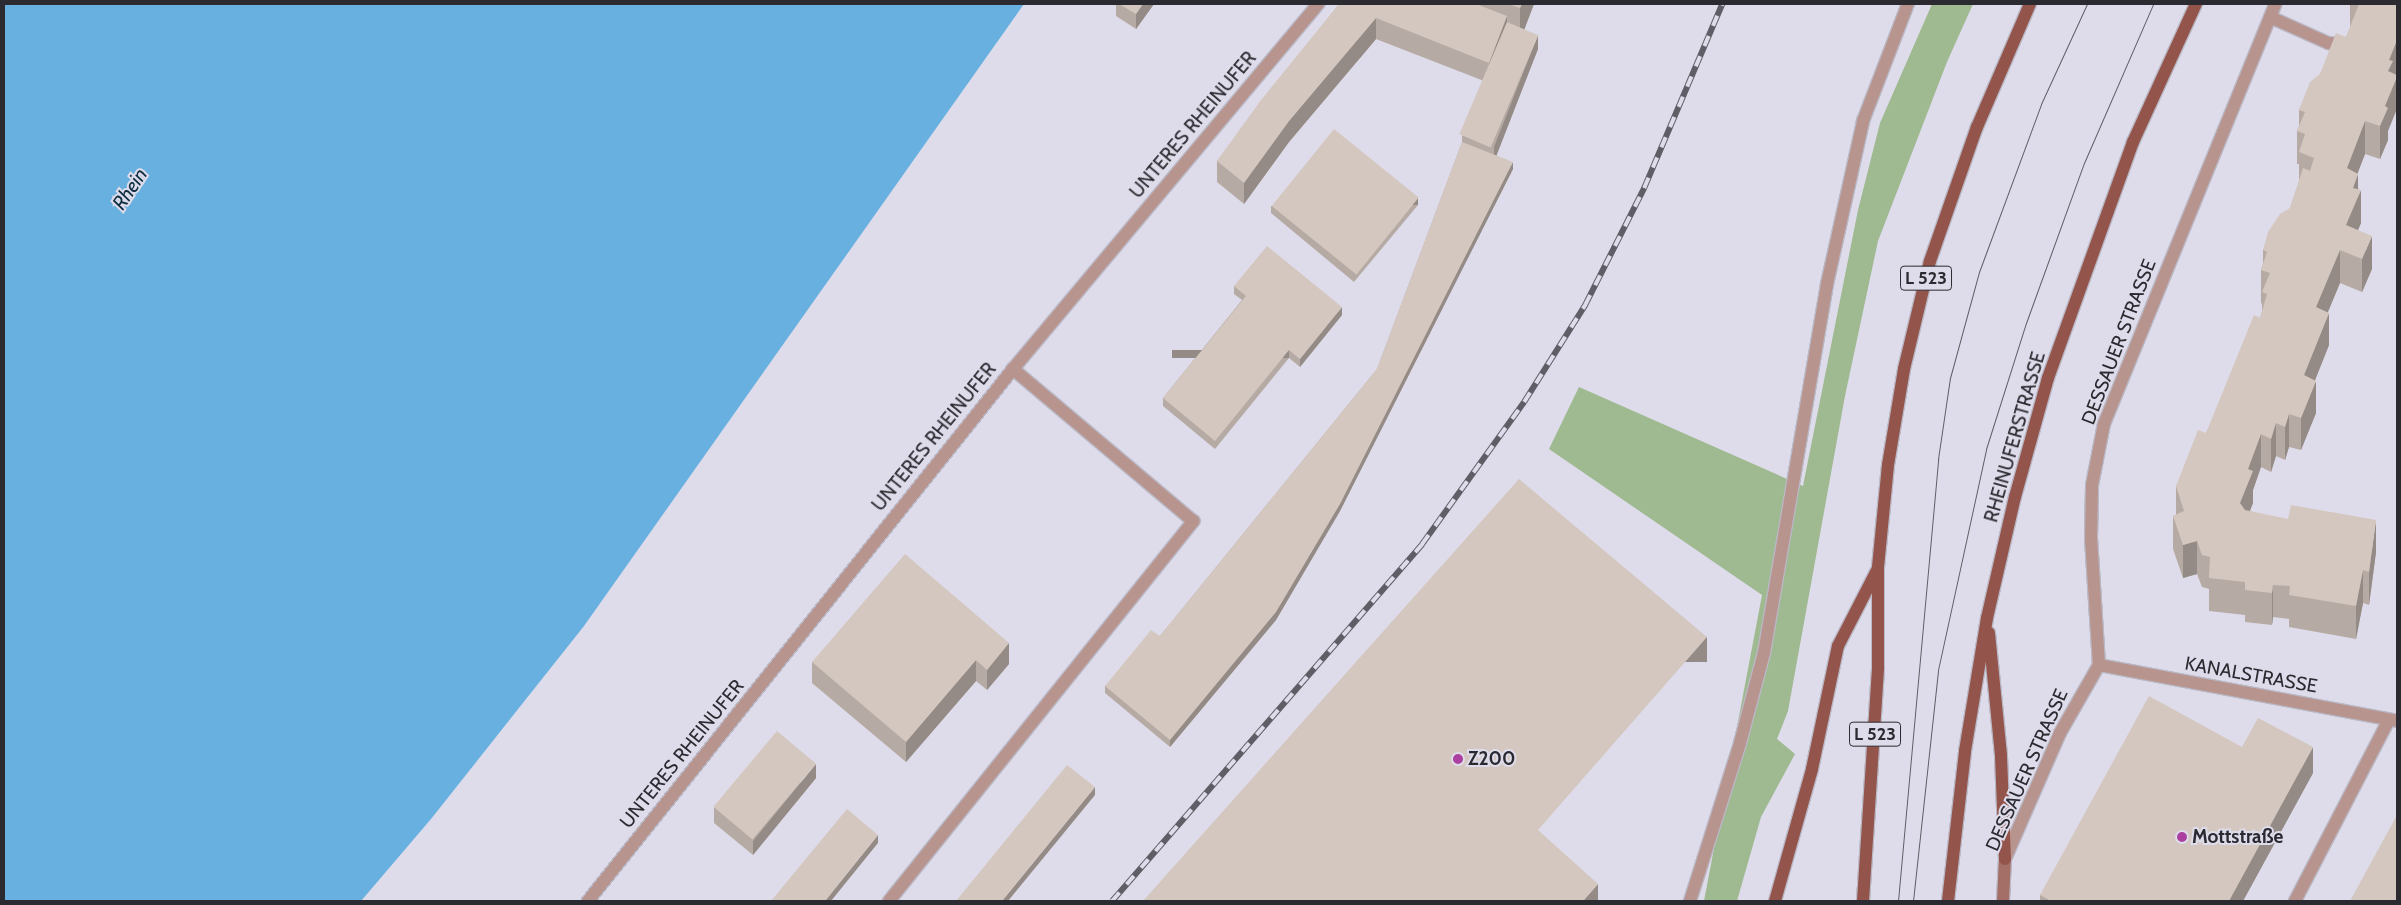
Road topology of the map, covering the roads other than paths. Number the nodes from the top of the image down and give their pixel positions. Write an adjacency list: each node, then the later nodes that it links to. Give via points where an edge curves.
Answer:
1 (1318, 4): 10 (street, UNTERES RHEINUFER)
2 (1908, 4): 18 (street, via 1863,121 1827,284 1764,653 1740,743)
3 (2030, 4): 11 (main road, L 523, via 1977,127 1930,261 1904,369 1888,465)
4 (2196, 4): 12 (main road, RHEINUFERSTRASSE, via 2117,182 2048,378)
5 (2275, 4): 6 (street, DESSAUER STRASSE)
6 (2270, 17): 7 (street); 13 (street, DESSAUER STRASSE, via 2104,424 2092,485 2091,539)
7 (2328, 43): 8 (street); 9 (street)
8 (2355, 46)
9 (2342, 56)
10 (1013, 369): 16 (street, UNTERES RHEINUFER); 17 (street, via 1194,521)
11 (1878, 567): 19 (main road, via 1838,646 1812,769); 20 (main road, L 523, via 1878,678)
12 (1987, 618): 15 (main road, via 2001,756); 21 (main road, RHEINUFERSTRASSE, via 1965,751)
13 (2100, 665): 14 (street, KANALSTRASSE); 15 (street, DESSAUER STRASSE, via 2060,733)
14 (2393, 720): 23 (street)
15 (2005, 859): 22 (main road, DESSAUER STRASSE)
16 (588, 901)
17 (889, 901)
18 (1690, 901)
19 (1775, 901)
20 (1863, 901)
21 (1948, 901)
22 (2002, 901)
23 (2295, 901)

